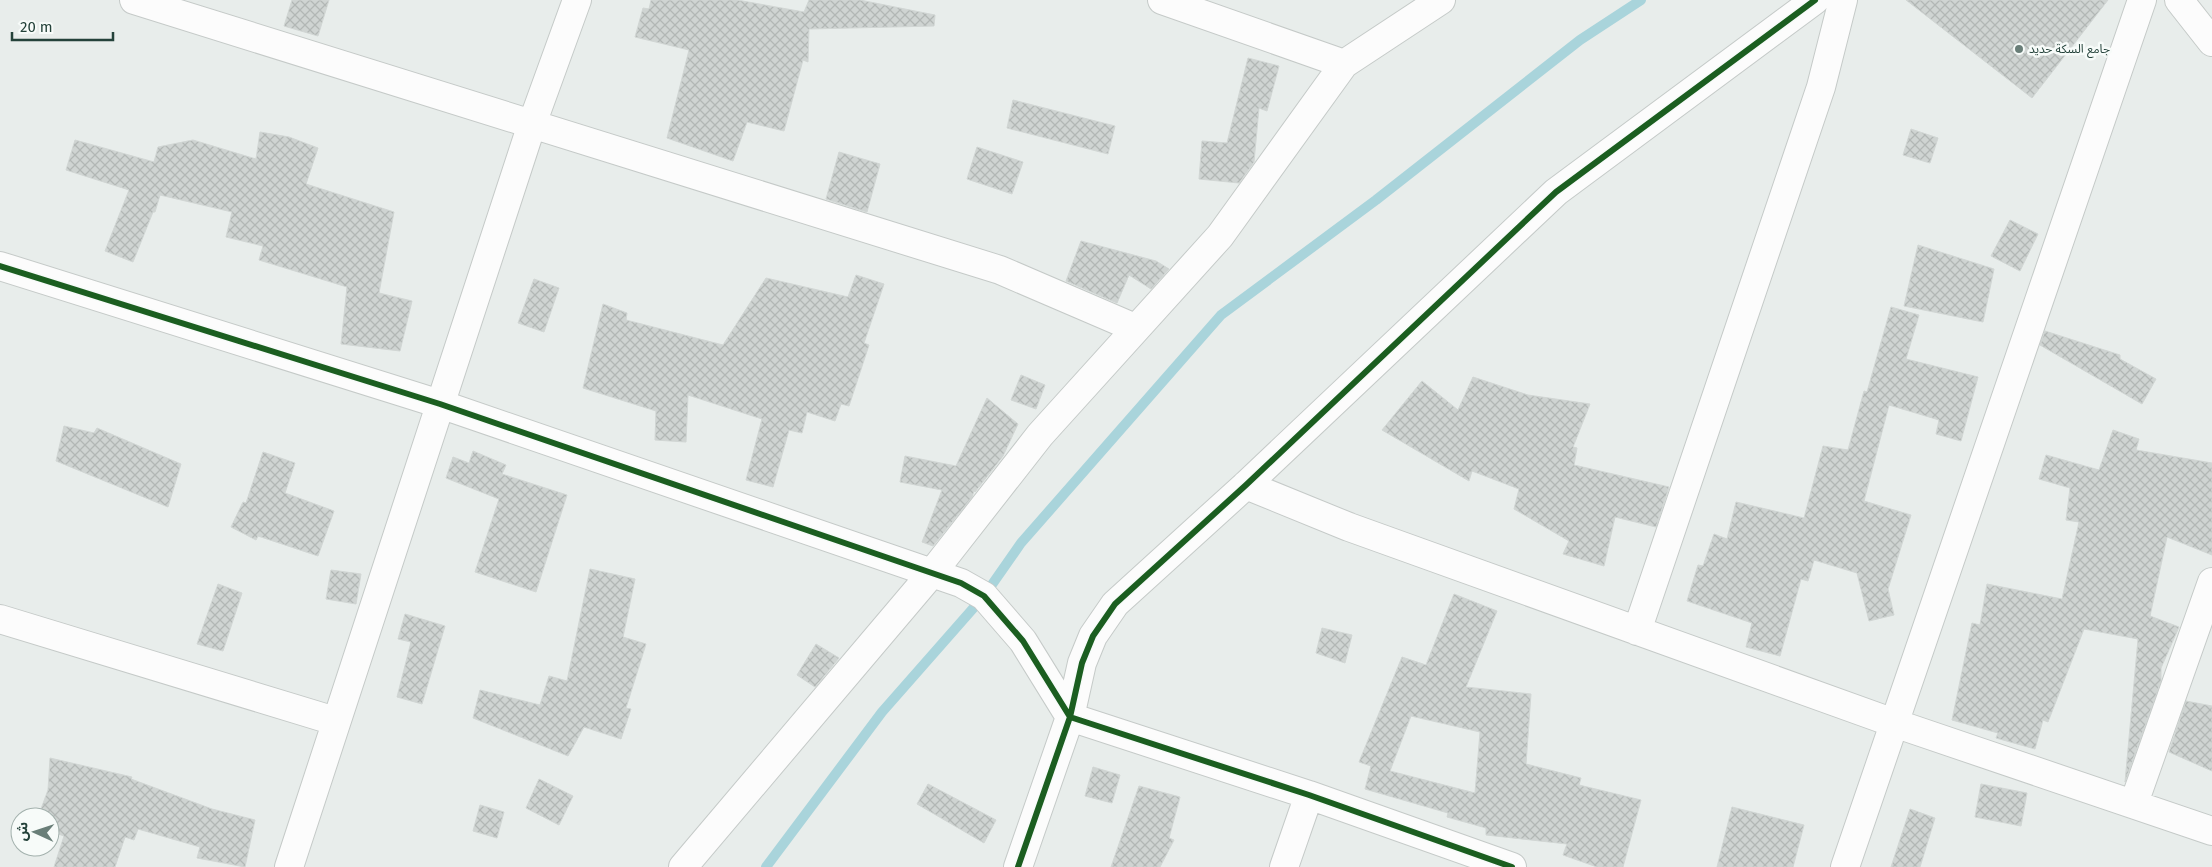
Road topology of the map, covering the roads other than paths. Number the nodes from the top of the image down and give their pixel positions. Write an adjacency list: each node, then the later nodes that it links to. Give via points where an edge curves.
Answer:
1 (134, 0): 11 (street)
2 (577, 0): 11 (street)
3 (1162, 0): 10 (street)
4 (1441, 0): 10 (street)
5 (1815, 0): 15 (street, via 1556,192)
6 (1844, 0): 19 (street, via 1821,87)
7 (2142, 0): 22 (street)
8 (2179, 0): 9 (street)
9 (2212, 42)
10 (1344, 64): 13 (street, via 1220,236)
11 (532, 124): 13 (street, via 1000,270); 14 (street)
12 (0, 266): 14 (street)
13 (1135, 328): 16 (street, via 1040,435)
14 (440, 404): 16 (street); 21 (street)
15 (1246, 484): 19 (street, via 1349,527); 20 (street, via 1115,604 1093,636 1082,663)
16 (932, 573): 20 (street, via 961,582 984,596 1023,641); 27 (street)
17 (2212, 582): 24 (street)
18 (0, 619): 21 (street)
19 (1637, 631): 22 (street)
20 (1070, 717): 23 (street); 28 (street)
21 (335, 721): 26 (street)
22 (1894, 723): 24 (street); 31 (street)
23 (1309, 796): 29 (street); 30 (street)
24 (2134, 803): 25 (street)
25 (2212, 831)
26 (288, 867)
27 (683, 867)
28 (1018, 867)
29 (1284, 867)
30 (1512, 867)
31 (1845, 867)

